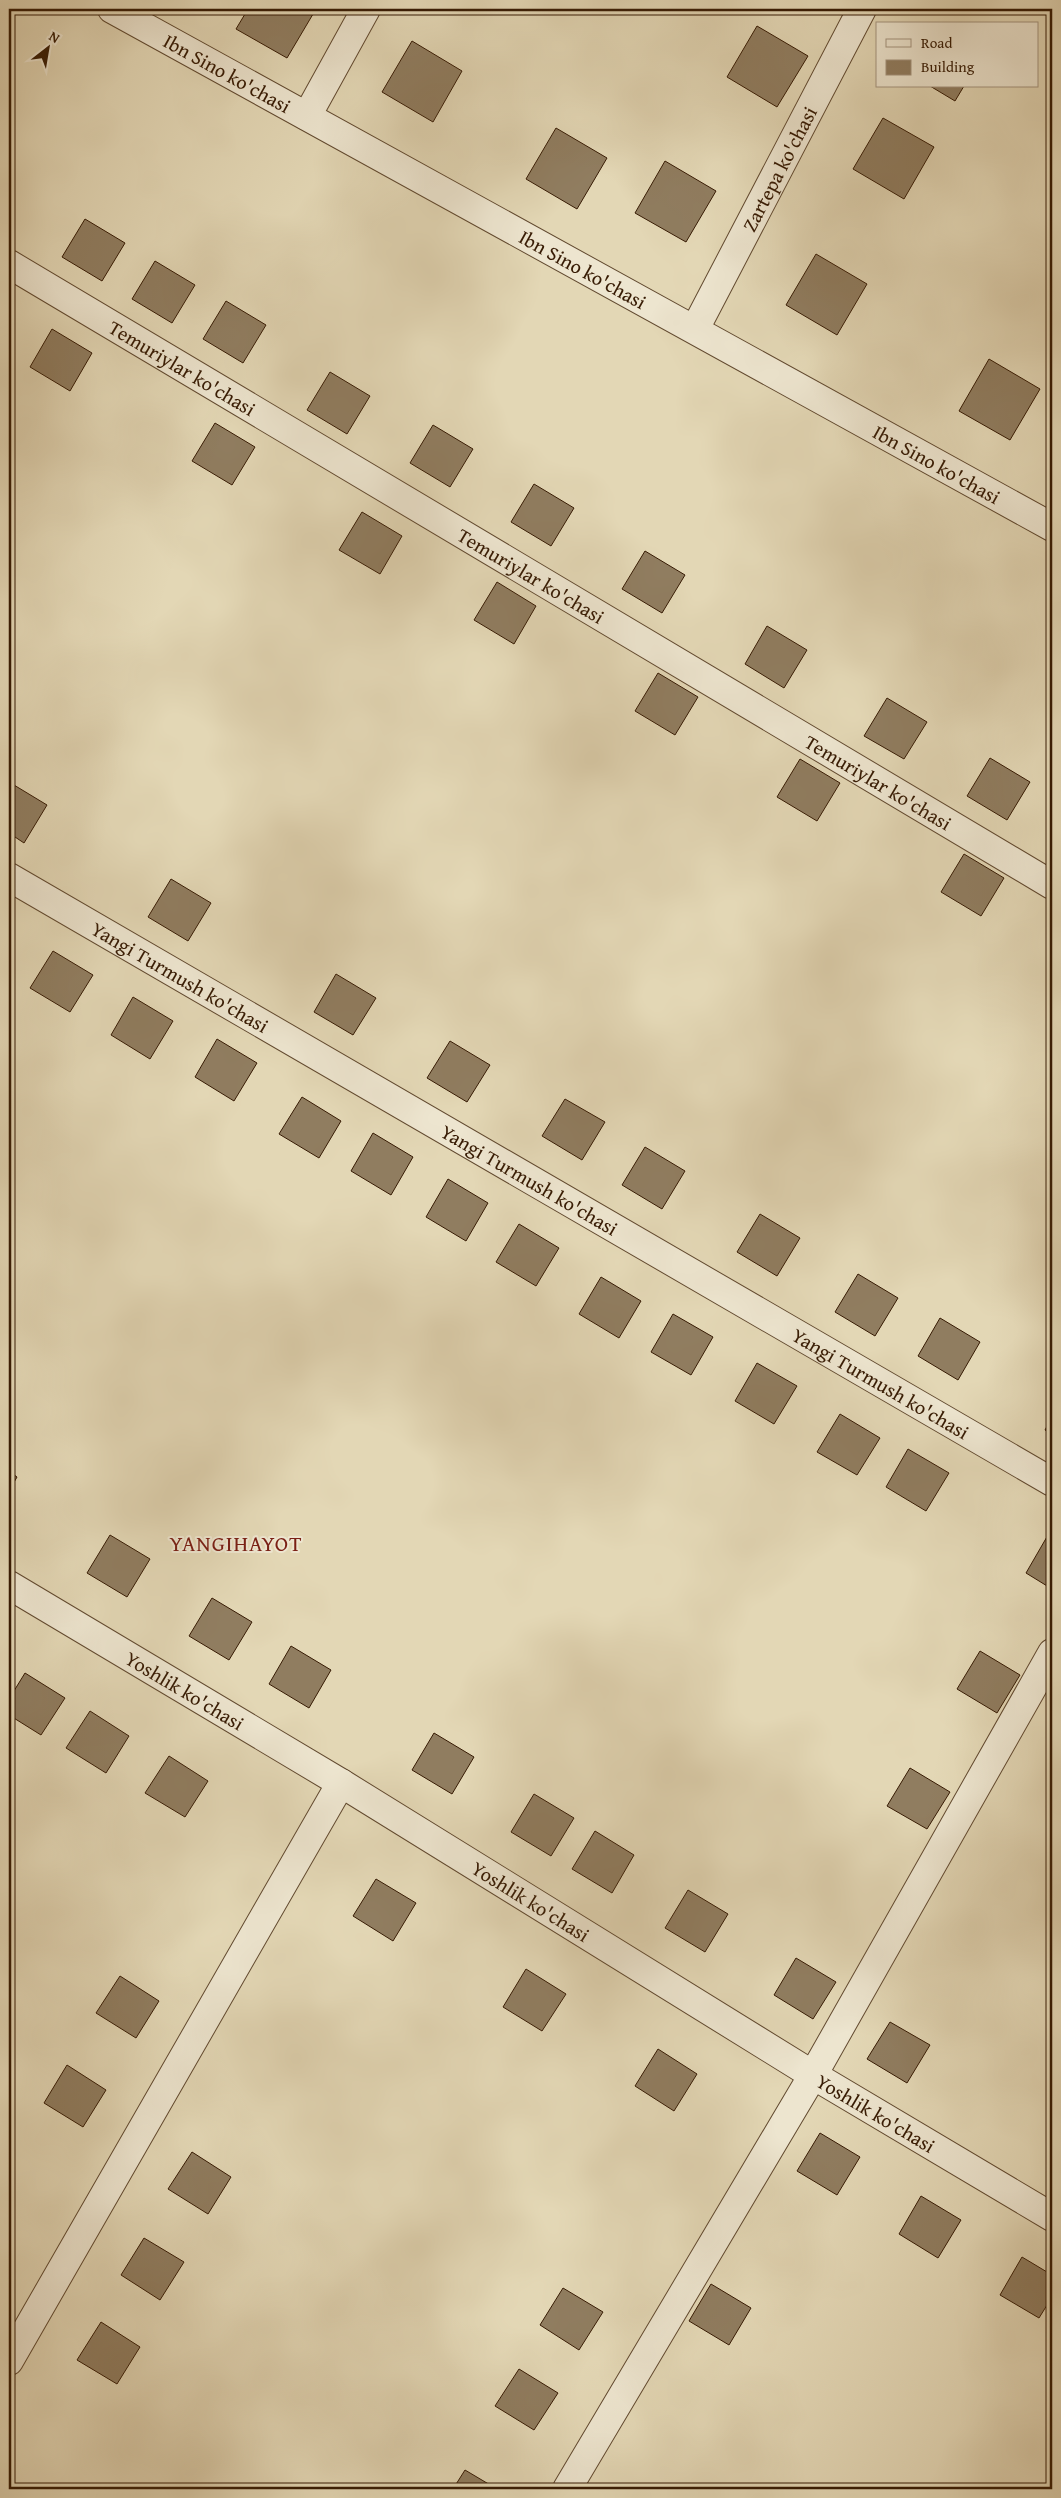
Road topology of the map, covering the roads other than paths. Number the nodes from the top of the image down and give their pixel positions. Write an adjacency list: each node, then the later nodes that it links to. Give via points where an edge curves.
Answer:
1 (112, 9): 4 (street, Ibn Sino ko'chasi)
2 (366, 9): 4 (street)
3 (862, 9): 6 (street, Zartepa ko'chasi)
4 (307, 116): 6 (street, Ibn Sino ko'chasi)
5 (9, 264): 9 (street, Temuriylar ko'chasi)
6 (696, 329): 7 (street, Ibn Sino ko'chasi)
7 (1052, 528)
8 (9, 876): 10 (street, Yangi Turmush ko'chasi)
9 (1052, 885)
10 (1052, 1482)
11 (9, 1585): 13 (street, Yoshlik ko'chasi)
12 (1052, 1653): 14 (street)
13 (341, 1782): 14 (street, Yoshlik ko'chasi); 16 (street)
14 (813, 2075): 15 (street, Yoshlik ko'chasi); 17 (street)
15 (1052, 2217)
16 (9, 2358)
17 (567, 2489)

